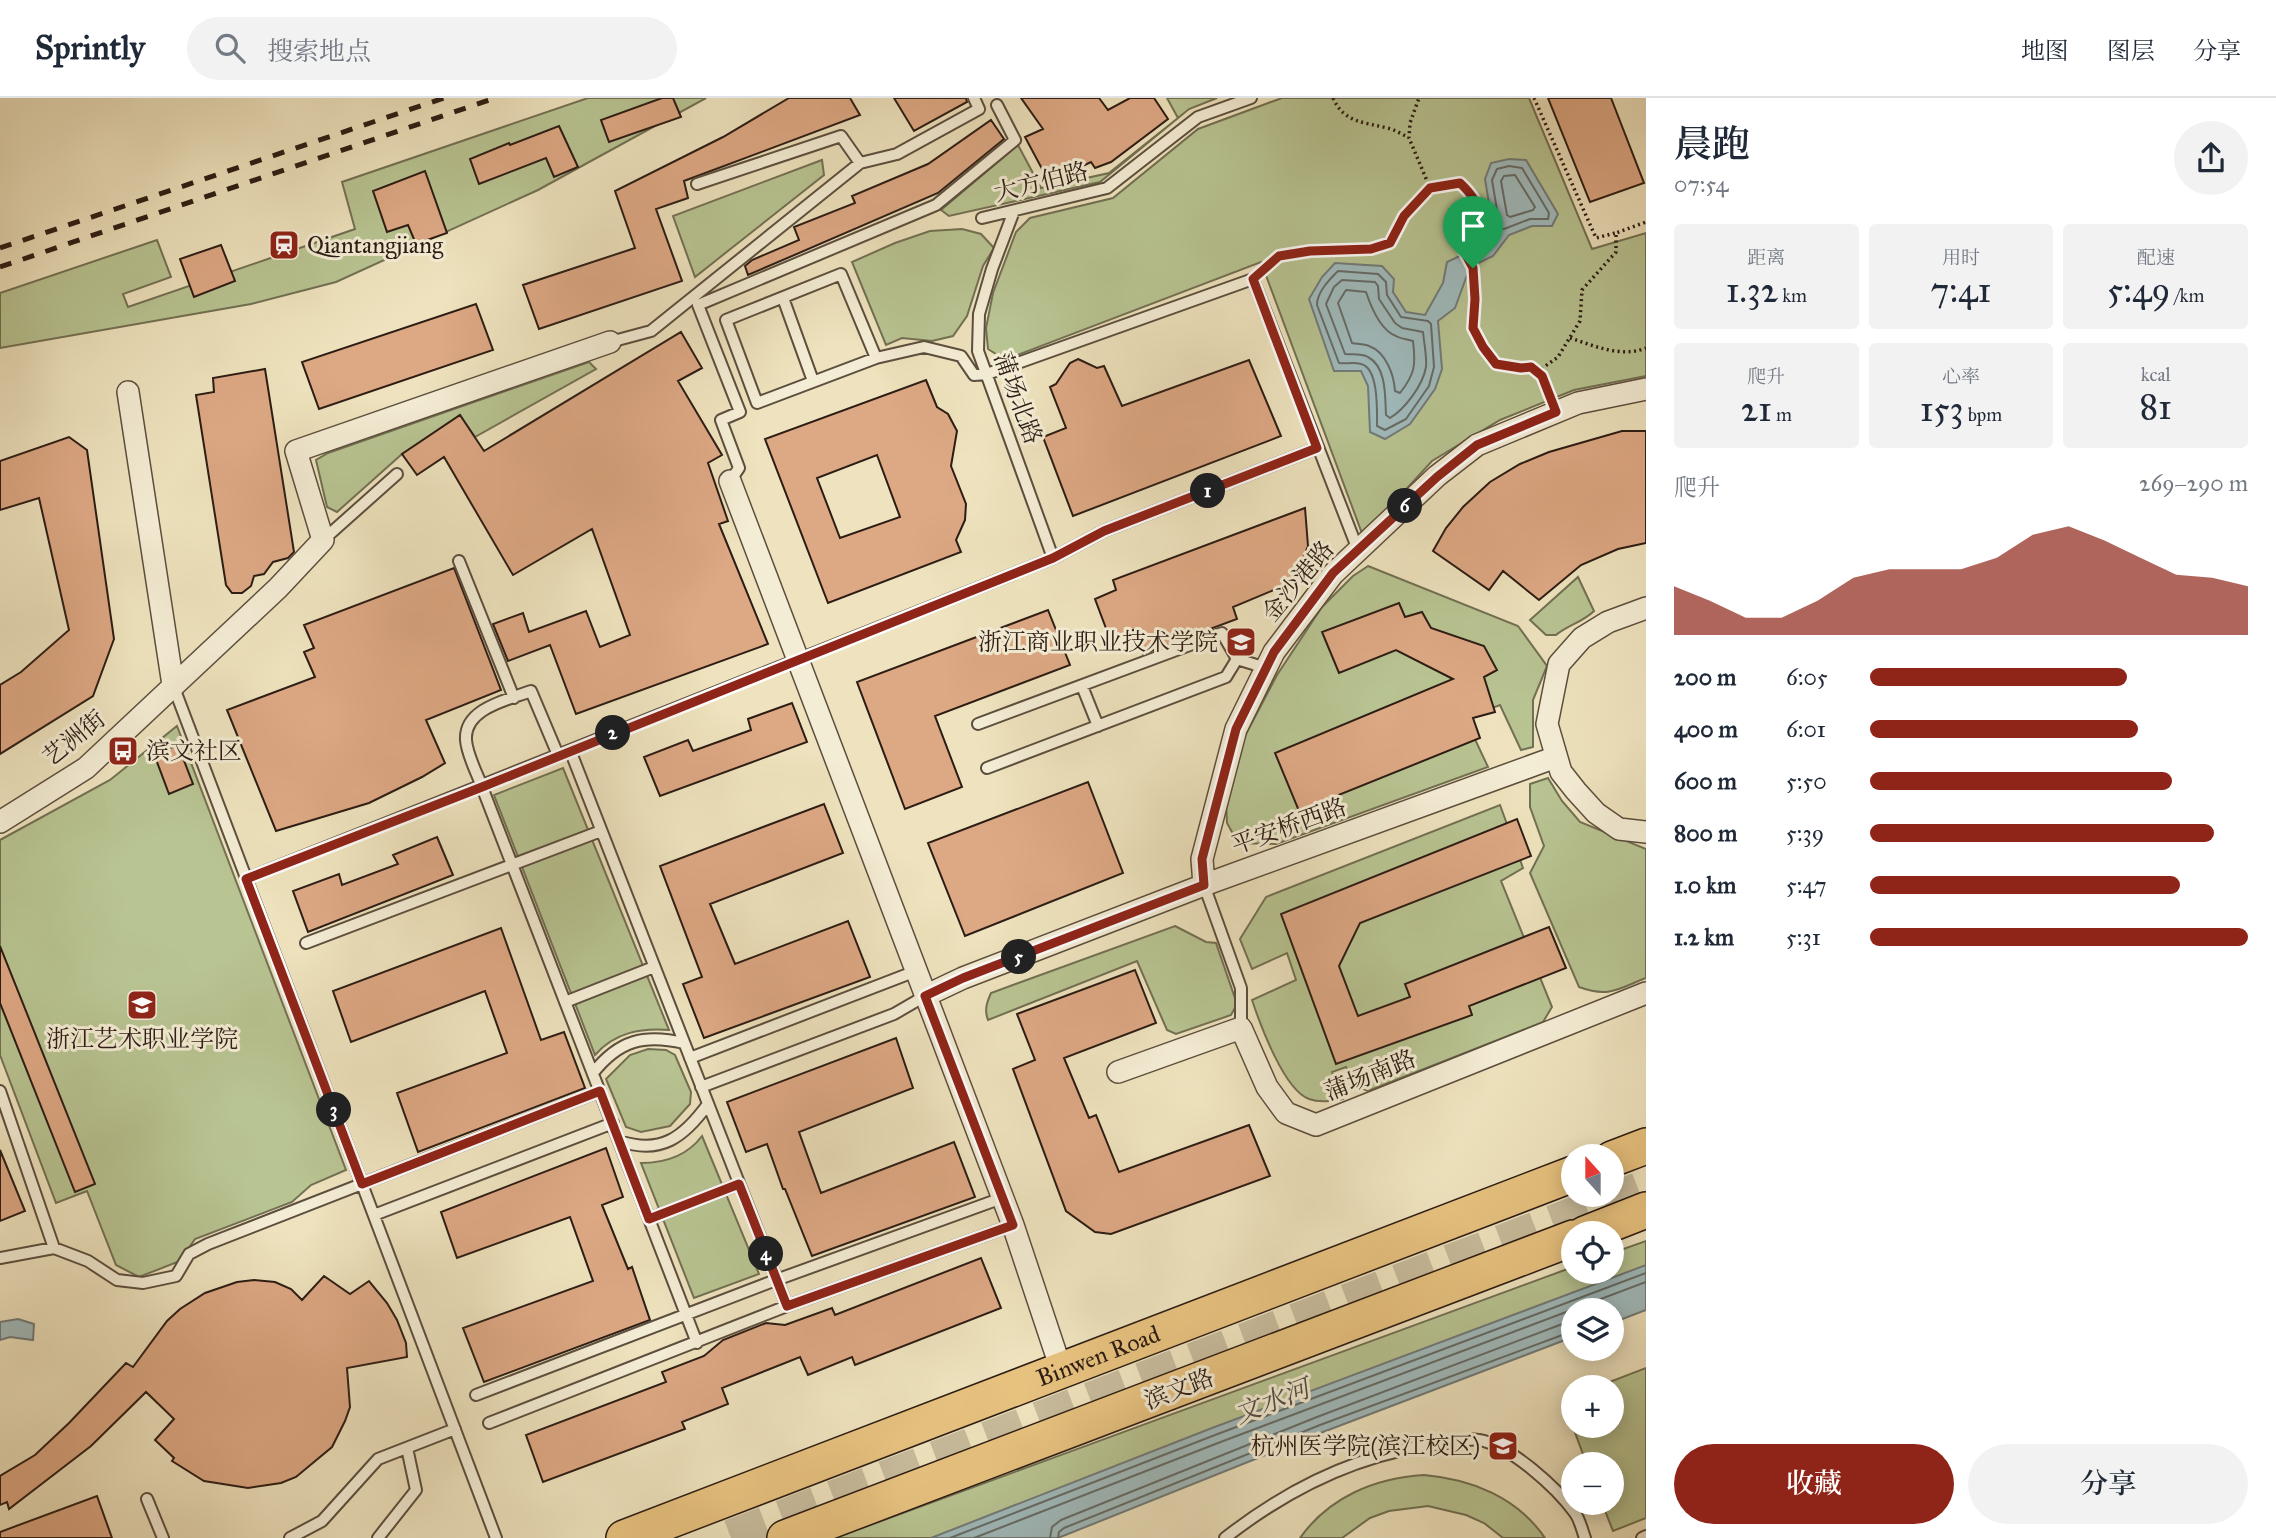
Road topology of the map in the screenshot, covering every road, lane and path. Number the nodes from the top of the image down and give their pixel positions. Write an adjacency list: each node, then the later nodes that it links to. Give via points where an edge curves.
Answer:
1 (974, 98): 8 (lane, via 979,109 897,153)
2 (1251, 98): 11 (lane, 大方伯路, via 1198,117 1107,188)
3 (1333, 98): 7 (path, via 1344,114 1357,122 1390,128)
4 (1419, 98): 7 (path)
5 (1534, 98): 14 (path, via 1596,238)
6 (997, 105): 29 (lane, via 1015,139 936,205 698,305 740,412 721,420 739,468)
7 (1409, 138): 10 (path)
8 (860, 163): 9 (lane, via 841,136); 18 (lane, via 651,331)
9 (697, 184)
10 (1430, 188): 15 (path, via 1404,216 1390,243 1371,249 1279,256); 21 (path, via 1460,183 1474,196 1481,217 1476,236 1464,251 1473,268 1473,328 1483,347 1496,364 1531,367)
11 (1014, 211): 12 (lane, 大方伯路); 22 (lane, 蒲场北路, via 979,314 978,351)
12 (982, 218)
13 (1646, 222): 14 (path)
14 (1616, 233): 17 (path, via 1616,252 1582,290 1580,321)
15 (1253, 279): 22 (lane); 27 (lane)
16 (783, 298): 20 (lane, via 841,274); 23 (lane); 23 (lane, via 726,320 730,332 757,403)
17 (1570, 338): 19 (path, via 1632,353); 21 (path, via 1558,357)
18 (610, 342): 30 (street, via 296,451)
19 (1646, 348)
20 (876, 358): 22 (lane, via 923,347 961,356 974,375); 23 (lane)
21 (1537, 372): 26 (path)
22 (987, 374): 32 (lane, 蒲场北路)
23 (813, 382)
24 (1646, 389): 26 (street, 金沙港路)
25 (128, 392): 38 (street)
26 (1556, 412): 31 (street, 金沙港路, via 1477,445)
27 (1317, 448): 31 (lane); 32 (lane, via 1104,531)
28 (397, 474): 30 (lane)
29 (730, 481): 35 (street)
30 (323, 540): 38 (street, 艺洲街)
31 (1358, 550): 37 (street, 金沙港路, via 1333,573)
32 (1053, 558): 35 (lane)
33 (459, 561): 40 (lane)
34 (1646, 608): 45 (street, via 1582,638 1559,664 1547,724)
35 (798, 659): 43 (lane); 56 (street)
36 (1237, 659): 37 (lane); 39 (lane, via 1222,633); 42 (lane, via 1226,677)
37 (1266, 668): 53 (street, 金沙港路, via 1236,729 1202,859)
38 (173, 685): 48 (street, 艺洲街, via 86,768); 52 (lane)
39 (1082, 686): 41 (lane); 42 (lane)
40 (514, 698): 44 (lane, via 531,691); 47 (lane, via 483,710 468,724 466,741)
41 (978, 724)
42 (1098, 726): 46 (lane)
43 (570, 750): 44 (lane); 49 (lane)
44 (558, 755): 47 (lane)
45 (1556, 757): 50 (street, via 1561,772 1597,813 1619,829); 53 (street, 平安桥西路)
46 (986, 768)
47 (482, 787): 51 (lane); 52 (lane)
48 (0, 822)
49 (601, 831): 51 (lane); 55 (lane)
50 (1646, 832)
51 (513, 865): 54 (lane); 59 (lane)
52 (246, 879): 74 (lane)
53 (1204, 885): 58 (street, 平安桥西路); 60 (lane, via 1241,988)
54 (306, 943)
55 (654, 967): 59 (lane); 61 (lane)
56 (916, 971): 58 (street); 62 (lane)
57 (1646, 993): 60 (street, 蒲场南路, via 1316,1125 1286,1113 1267,1087)
58 (925, 996): 65 (lane, via 894,1014); 76 (street)
59 (565, 1002): 64 (lane)
60 (1241, 1028): 63 (street)
61 (684, 1043): 62 (lane); 64 (lane, via 662,1038 626,1043 604,1058)
62 (690, 1058): 65 (lane)
63 (1118, 1072)
64 (593, 1073): 67 (lane)
65 (701, 1087): 68 (lane)
66 (0, 1091): 83 (lane)
67 (600, 1091): 69 (lane); 74 (lane)
68 (708, 1104): 70 (lane, via 683,1133 659,1146 638,1147); 75 (lane)
69 (613, 1123): 70 (lane); 78 (lane)
70 (620, 1141): 79 (lane)
71 (1646, 1146): 72 (main road)
72 (1624, 1154)
73 (1561, 1179): 89 (main road, Binwen Road)
74 (362, 1184): 78 (lane); 83 (lane, via 208,1244 189,1254 176,1276 143,1283 117,1280 88,1261)
75 (739, 1184): 79 (lane); 85 (lane)
76 (1002, 1198): 81 (street); 85 (lane)
77 (1646, 1210): 80 (main road)
78 (374, 1215): 92 (lane)
79 (649, 1219): 87 (lane)
80 (1618, 1221)
81 (1013, 1225): 86 (lane); 89 (street)
82 (1561, 1243): 100 (main road, 滨文路)
83 (54, 1248): 84 (lane)
84 (0, 1258)
85 (776, 1280): 86 (lane); 87 (lane)
86 (787, 1306): 88 (lane)
87 (686, 1315): 88 (lane); 90 (lane)
88 (697, 1343): 91 (lane)
89 (1061, 1369): 99 (main road, Binwen Road)
90 (476, 1395)
91 (489, 1423)
92 (455, 1429): 93 (lane); 98 (lane)
93 (407, 1448): 96 (lane, via 378,1459 322,1521); 97 (lane, via 416,1490)
94 (147, 1499): 95 (lane)
95 (163, 1538)
96 (290, 1538)
97 (378, 1538)
98 (496, 1538)
99 (624, 1538)
100 (785, 1538)
101 (1225, 1538): 102 (lane, via 1261,1510 1329,1473 1412,1446 1479,1440 1506,1450 1539,1474 1576,1514)
102 (1585, 1538)

